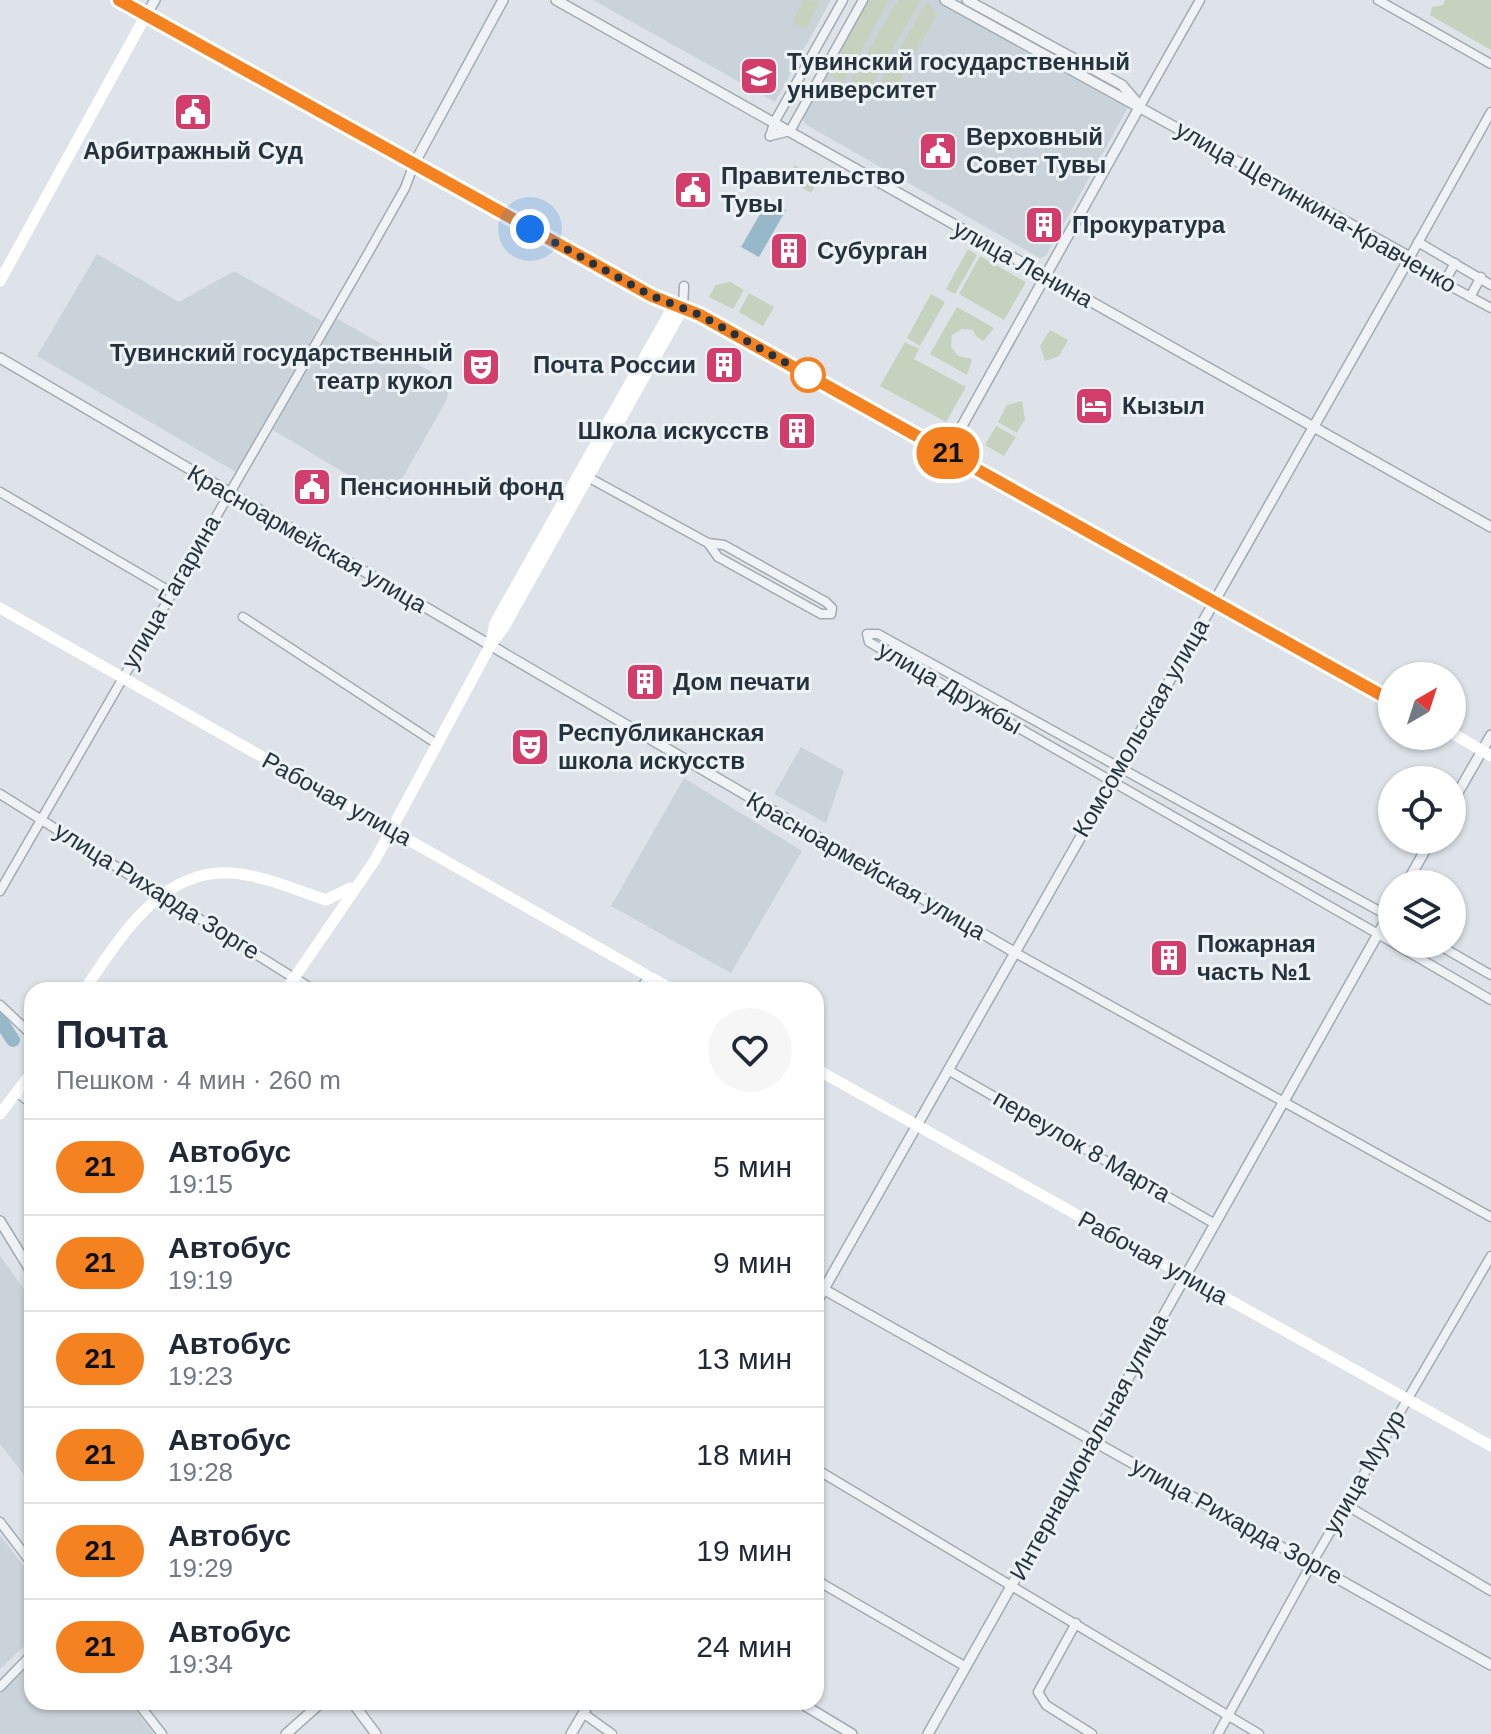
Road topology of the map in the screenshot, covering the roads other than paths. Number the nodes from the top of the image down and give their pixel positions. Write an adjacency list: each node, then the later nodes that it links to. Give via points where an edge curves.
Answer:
1 (119, 0): 11 (main road)
2 (155, 0): 11 (street)
3 (503, 0): 17 (street, улица Гагарина)
4 (556, 0): 15 (street, улица Ленина)
5 (843, 0): 15 (street)
6 (863, 0): 16 (street)
7 (945, 0): 13 (street, улица Щетинкина-Кравченко)
8 (967, 0): 13 (street, улица Щетинкина-Кравченко, via 1122,85)
9 (1200, 0): 13 (street)
10 (1378, 0): 12 (street)
11 (146, 15): 17 (main road); 23 (main road)
12 (1491, 64)
13 (1140, 106): 19 (street, улица Щетинкина-Кравченко); 21 (street)
14 (1491, 112): 18 (street, Комсомольская улица)
15 (775, 121): 16 (street, улица Ленина); 16 (street, via 770,136)
16 (790, 131): 21 (street, улица Ленина)
17 (414, 164): 27 (main road); 34 (street, улица Гагарина)
18 (1418, 242): 19 (street, Комсомольская улица); 20 (street, улица Щетинкина-Кравченко)
19 (1410, 257): 24 (street, улица Щетинкина-Кравченко); 30 (street, Комсомольская улица)
20 (1455, 263): 22 (street, улица Щетинкина-Кравченко); 24 (street)
21 (1045, 276): 30 (street, улица Ленина); 31 (street)
22 (1481, 277): 25 (street, улица Щетинкина-Кравченко); 26 (street)
23 (0, 281)
24 (1444, 283): 26 (street, улица Щетинкина-Кравченко)
25 (1491, 285)
26 (1470, 297): 28 (street, улица Щетинкина-Кравченко)
27 (678, 307): 31 (main road); 32 (main road)
28 (1491, 308)
29 (0, 358): 34 (street, Красноармейская улица)
30 (1313, 427): 35 (street, улица Ленина); 38 (street, Комсомольская улица)
31 (947, 453): 38 (main road)
32 (584, 475): 36 (street); 41 (main road)
33 (0, 492): 37 (street)
34 (229, 493): 37 (street, улица Гагарина); 41 (street, Красноармейская улица)
35 (1491, 527)
36 (708, 543): 36 (street, via 718,557 821,614 831,614 826,602 724,545)
37 (171, 592): 43 (street, улица Гагарина)
38 (1214, 601): 45 (main road); 50 (street, Комсомольская улица)
39 (0, 608): 43 (main road, Рабочая улица)
40 (243, 617): 48 (street)
41 (490, 646): 48 (main road); 65 (street, Красноармейская улица)
42 (942, 670): 44 (street); 44 (street, улица Дружбы, via 876,633 867,634 869,642); 50 (street, улица Дружбы)
43 (123, 677): 54 (street, улица Гагарина); 55 (main road, Рабочая улица)
44 (936, 680): 51 (street, улица Дружбы)
45 (1378, 693)
46 (1491, 735): 49 (street)
47 (1466, 741): 49 (main road)
48 (437, 744): 55 (main road)
49 (1486, 753): 52 (street)
50 (1120, 765): 51 (street, Комсомольская улица); 56 (street, улица Дружбы)
51 (1110, 782): 57 (street, улица Дружбы); 65 (street, Комсомольская улица)
52 (1466, 782)
53 (0, 794): 54 (street, улица Рихарда Зорге)
54 (43, 819): 59 (street, улица Гагарина); 60 (street, улица Рихарда Зорге)
55 (391, 830): 58 (main road); 69 (main road, Рабочая улица)
56 (1279, 853): 57 (street); 62 (street, улица Дружбы)
57 (1269, 872): 64 (street, улица Дружбы)
58 (363, 878): 61 (main road); 63 (main road)
59 (0, 891)
60 (161, 895): 61 (main road, via 189,882 232,873); 70 (street, улица Рихарда Зорге); 71 (main road, via 131,924)
61 (326, 900): 63 (main road)
62 (1378, 908)
63 (333, 918): 70 (main road)
64 (1378, 934): 84 (street, Интернациональная улица)
65 (1014, 952): 79 (street, Комсомольская улица); 84 (street, Красноармейская улица)
66 (1420, 958): 76 (street, улица Дружбы)
67 (1461, 958): 68 (street)
68 (1491, 975)
69 (649, 976): 74 (street); 75 (main road, Рабочая улица)
70 (294, 978): 72 (main road); 73 (street, улица Рихарда Зорге)
71 (90, 982)
72 (291, 982)
73 (300, 982)
74 (645, 982)
75 (659, 982)
76 (1491, 1000)
77 (0, 1005): 78 (street)
78 (24, 1028)
79 (948, 1070): 87 (street, Комсомольская улица); 90 (street, переулок 8 Марта)
80 (824, 1073): 87 (main road, Рабочая улица)
81 (24, 1084): 82 (main road)
82 (18, 1093): 83 (street); 85 (main road)
83 (24, 1098)
84 (1284, 1101): 88 (street, Красноармейская улица); 90 (street, Интернациональная улица)
85 (4, 1110): 86 (main road)
86 (0, 1123)
87 (917, 1125): 93 (main road, Рабочая улица); 94 (street, Комсомольская улица)
88 (1491, 1217)
89 (0, 1221): 92 (street)
90 (1215, 1224): 93 (street, Интернациональная улица)
91 (1491, 1256): 96 (street, улица Мугур)
92 (24, 1260)
93 (1186, 1276): 96 (main road, Рабочая улица); 97 (street, Интернациональная улица)
94 (824, 1280)
95 (824, 1289): 97 (street, улица Рихарда Зорге)
96 (1405, 1399): 98 (main road, Рабочая улица); 100 (street, улица Мугур)
97 (1092, 1440): 103 (street, улица Рихарда Зорге); 105 (street, Интернациональная улица)
98 (1491, 1446)
99 (824, 1474): 105 (street)
100 (1346, 1505): 103 (street, улица Мугур); 106 (street)
101 (0, 1522): 102 (street)
102 (24, 1554)
103 (1312, 1563): 109 (street, улица Рихарда Зорге); 118 (street, улица Мугур)
104 (824, 1585): 110 (street)
105 (1012, 1585): 107 (street); 110 (street, Интернациональная улица)
106 (1491, 1591)
107 (1076, 1623): 118 (street); 126 (street, via 1038,1692 1046,1705)
108 (24, 1662): 111 (street)
109 (1491, 1665)
110 (966, 1667): 125 (street, Интернациональная улица)
111 (0, 1687)
112 (143, 1710): 119 (street)
113 (313, 1710): 120 (street)
114 (358, 1710): 121 (street)
115 (585, 1710): 117 (street)
116 (812, 1710): 124 (street)
117 (583, 1713): 122 (street); 123 (street)
118 (1228, 1717): 127 (street, улица Мугур); 128 (street)
119 (162, 1734)
120 (286, 1734)
121 (376, 1734)
122 (571, 1734)
123 (612, 1734)
124 (852, 1734)
125 (928, 1734)
126 (1092, 1734)
127 (1218, 1734)
128 (1259, 1734)

